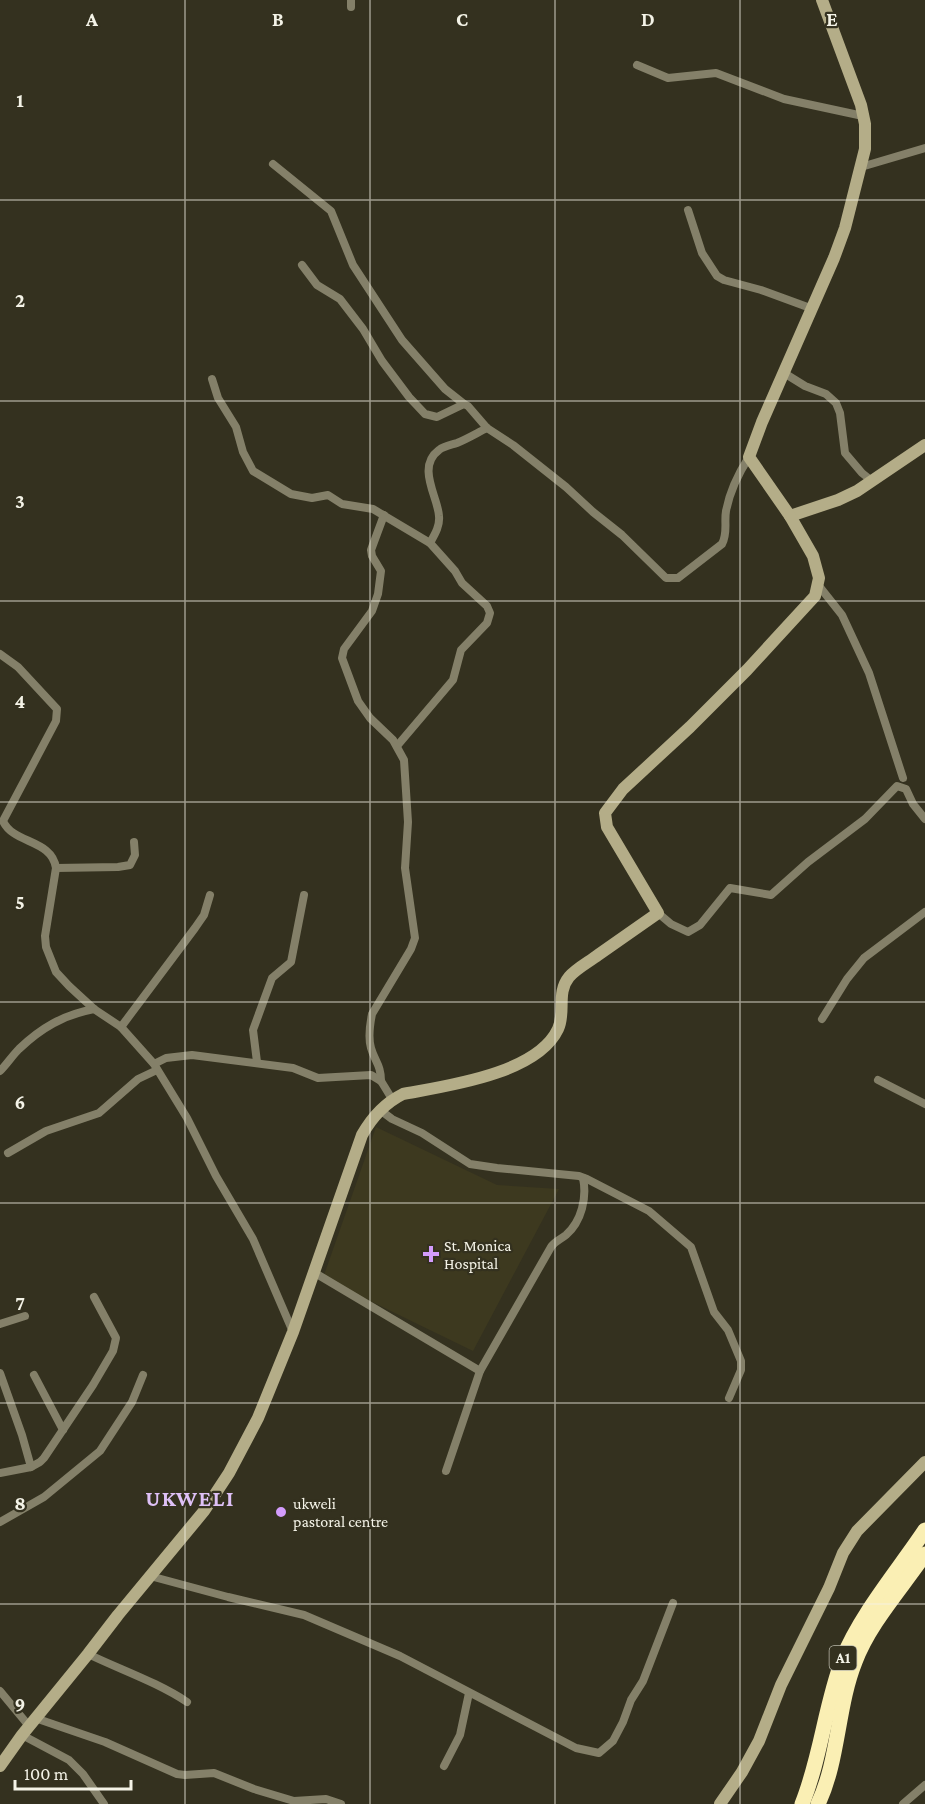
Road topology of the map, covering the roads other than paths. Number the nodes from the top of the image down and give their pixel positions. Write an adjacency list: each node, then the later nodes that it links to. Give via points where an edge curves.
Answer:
1 (822, 0): 3 (street)
2 (637, 65): 3 (street, via 668,78 716,73 784,99)
3 (863, 116): 6 (street, via 865,149)
4 (925, 148): 6 (street)
5 (273, 164): 12 (street, via 331,211 349,257 402,340 445,389)
6 (861, 167): 9 (street, via 845,228)
7 (688, 210): 9 (street, via 702,253 717,276)
8 (302, 265): 12 (street, via 316,285 340,299 400,387 425,414 437,417)
9 (813, 309): 10 (street)
10 (784, 373): 15 (street); 16 (street, via 836,403 845,453)
11 (212, 379): 17 (street, via 253,471 291,494 312,498 328,495 342,504 366,507)
12 (464, 404): 13 (street)
13 (487, 428): 15 (street, via 561,483 670,579 684,574 722,544 726,537 728,500); 19 (street, via 434,454 429,483 439,521)
14 (925, 445): 16 (street)
15 (749, 457): 18 (street)
16 (872, 481): 18 (street, via 838,500)
17 (384, 515): 19 (street); 22 (street, via 371,550 381,571 378,594 372,611 342,657 358,701)
18 (790, 516): 20 (street, via 818,568)
19 (430, 543): 22 (street, via 468,591 487,606 490,616 461,650 453,680)
20 (819, 586): 23 (street, via 842,615 869,673); 30 (street, via 815,596 747,670 608,808 604,820 607,827)
21 (0, 654): 26 (street, via 57,709 51,732 3,821 8,829 48,851)
22 (397, 746): 38 (street, via 405,765 405,868 415,938 372,1014 370,1045 380,1067)
23 (903, 778)
24 (925, 819): 30 (street, via 906,789 897,786 865,819 774,893 763,895 730,888 700,925 688,932)
25 (134, 842): 26 (street, via 135,855 130,865)
26 (56, 868): 31 (street, via 45,947 56,972)
27 (210, 895): 33 (street, via 204,915)
28 (304, 895): 34 (street, via 291,962 272,978 253,1030)
29 (925, 912): 32 (street, via 864,958)
30 (658, 913): 39 (street, via 569,978 561,996 559,1028 553,1039 530,1057 508,1070 482,1078)
31 (94, 1009): 33 (street); 36 (street, via 54,1021 18,1050)
32 (822, 1019)
33 (121, 1027): 35 (street)
34 (256, 1062): 35 (street, via 192,1055 166,1058); 38 (street, via 293,1068 318,1078 371,1075)
35 (155, 1067): 42 (street, via 99,1113 46,1131); 48 (street, via 253,1239)
36 (0, 1071)
37 (878, 1080): 40 (street)
38 (381, 1081): 39 (street)
39 (392, 1099): 41 (street)
40 (925, 1104)
41 (380, 1110): 43 (street, via 470,1164); 44 (street, via 362,1135)
42 (8, 1153)
43 (583, 1178): 49 (street, via 582,1209 567,1234 551,1247); 53 (street, via 638,1204 691,1247 714,1312 728,1330 741,1361)
44 (315, 1273): 48 (street); 49 (street)
45 (94, 1297): 54 (street, via 116,1342)
46 (26, 1316): 47 (street)
47 (0, 1324)
48 (293, 1332): 62 (street, via 258,1418 229,1473 204,1511)
49 (480, 1371): 57 (street)
50 (0, 1373): 56 (street)
51 (143, 1375): 59 (street, via 132,1402 99,1450 44,1497)
52 (34, 1376): 54 (street)
53 (729, 1398)
54 (63, 1430): 56 (street, via 44,1458)
55 (925, 1462): 74 (street, via 857,1531 843,1553 759,1741)
56 (31, 1467): 58 (street)
57 (446, 1471)
58 (0, 1473)
59 (0, 1522)
60 (925, 1530): 75 (highway, A1, via 856,1630 840,1666)
61 (925, 1554): 76 (highway, A1, via 859,1651)
62 (150, 1576): 64 (street); 66 (street, via 304,1615 400,1656)
63 (673, 1603): 66 (street, via 623,1722 613,1741 599,1753 576,1748)
64 (88, 1654): 67 (street); 68 (street)
65 (0, 1691): 68 (street)
66 (469, 1693): 70 (street, via 460,1735)
67 (187, 1702)
68 (29, 1726): 69 (street); 72 (street, via 83,1774); 73 (street, via 105,1742 177,1774 214,1773 294,1800 326,1799)
69 (0, 1766)
70 (444, 1766)
71 (925, 1785): 77 (street)
72 (104, 1804)
73 (341, 1804)
74 (720, 1804)
75 (802, 1804)
76 (818, 1804)
77 (903, 1804)

